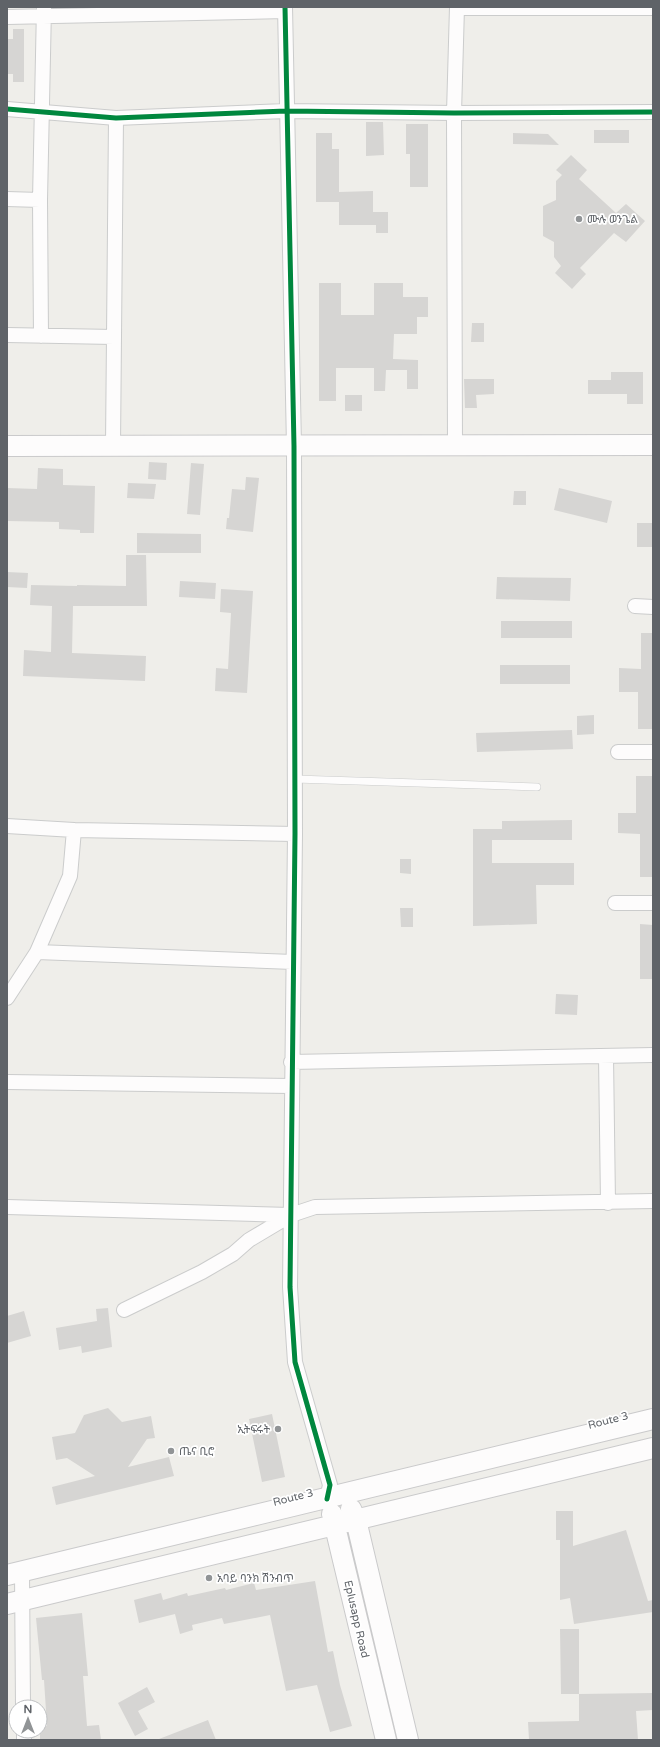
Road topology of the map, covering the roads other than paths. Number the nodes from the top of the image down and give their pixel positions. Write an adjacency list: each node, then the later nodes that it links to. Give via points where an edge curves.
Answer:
1 (457, 8): 2 (street); 10 (street)
2 (653, 8)
3 (285, 9): 4 (street); 8 (street)
4 (44, 12): 5 (street); 7 (street)
5 (7, 17)
6 (7, 109): 7 (street)
7 (43, 111): 11 (street); 13 (street)
8 (286, 111): 10 (street); 11 (street); 19 (street)
9 (653, 112): 10 (street)
10 (454, 113): 20 (street)
11 (116, 118): 16 (street)
12 (7, 200): 13 (street)
13 (40, 200): 15 (street)
14 (7, 335): 15 (street)
15 (41, 336): 16 (street)
16 (114, 337): 18 (street)
17 (7, 446): 18 (main road)
18 (113, 446): 19 (main road)
19 (294, 446): 20 (main road); 26 (street)
20 (455, 446): 21 (main road)
21 (653, 446)
22 (635, 606): 23 (street)
23 (653, 607)
24 (618, 752): 25 (street)
25 (653, 752)
26 (294, 779): 27 (lane); 30 (street)
27 (537, 787)
28 (7, 826): 29 (street)
29 (74, 830): 30 (street); 33 (street, via 70,876)
30 (295, 834): 34 (street)
31 (615, 903): 32 (street)
32 (653, 903)
33 (37, 952): 34 (street); 35 (street)
34 (293, 962): 38 (street)
35 (7, 998)
36 (653, 1055): 37 (street)
37 (606, 1056): 38 (street); 42 (street)
38 (291, 1062): 40 (street)
39 (7, 1082): 40 (street)
40 (291, 1086): 44 (street)
41 (653, 1201): 42 (street)
42 (608, 1203): 44 (street, via 315,1207)
43 (7, 1207): 44 (street)
44 (291, 1215): 45 (street, via 202,1272); 48 (street, via 290,1287 295,1362)
45 (124, 1310)
46 (653, 1419): 48 (main road, Route 3)
47 (653, 1448): 49 (main road)
48 (334, 1493): 49 (main road); 50 (main road, Eplusapp Road); 51 (main road, Route 3)
49 (356, 1520): 50 (main road); 55 (main road)
50 (335, 1525): 52 (main road); 54 (main road, Eplusapp Road)
51 (14, 1574): 52 (street)
52 (14, 1602): 53 (street)
53 (23, 1699)
54 (386, 1740)
55 (408, 1740)

